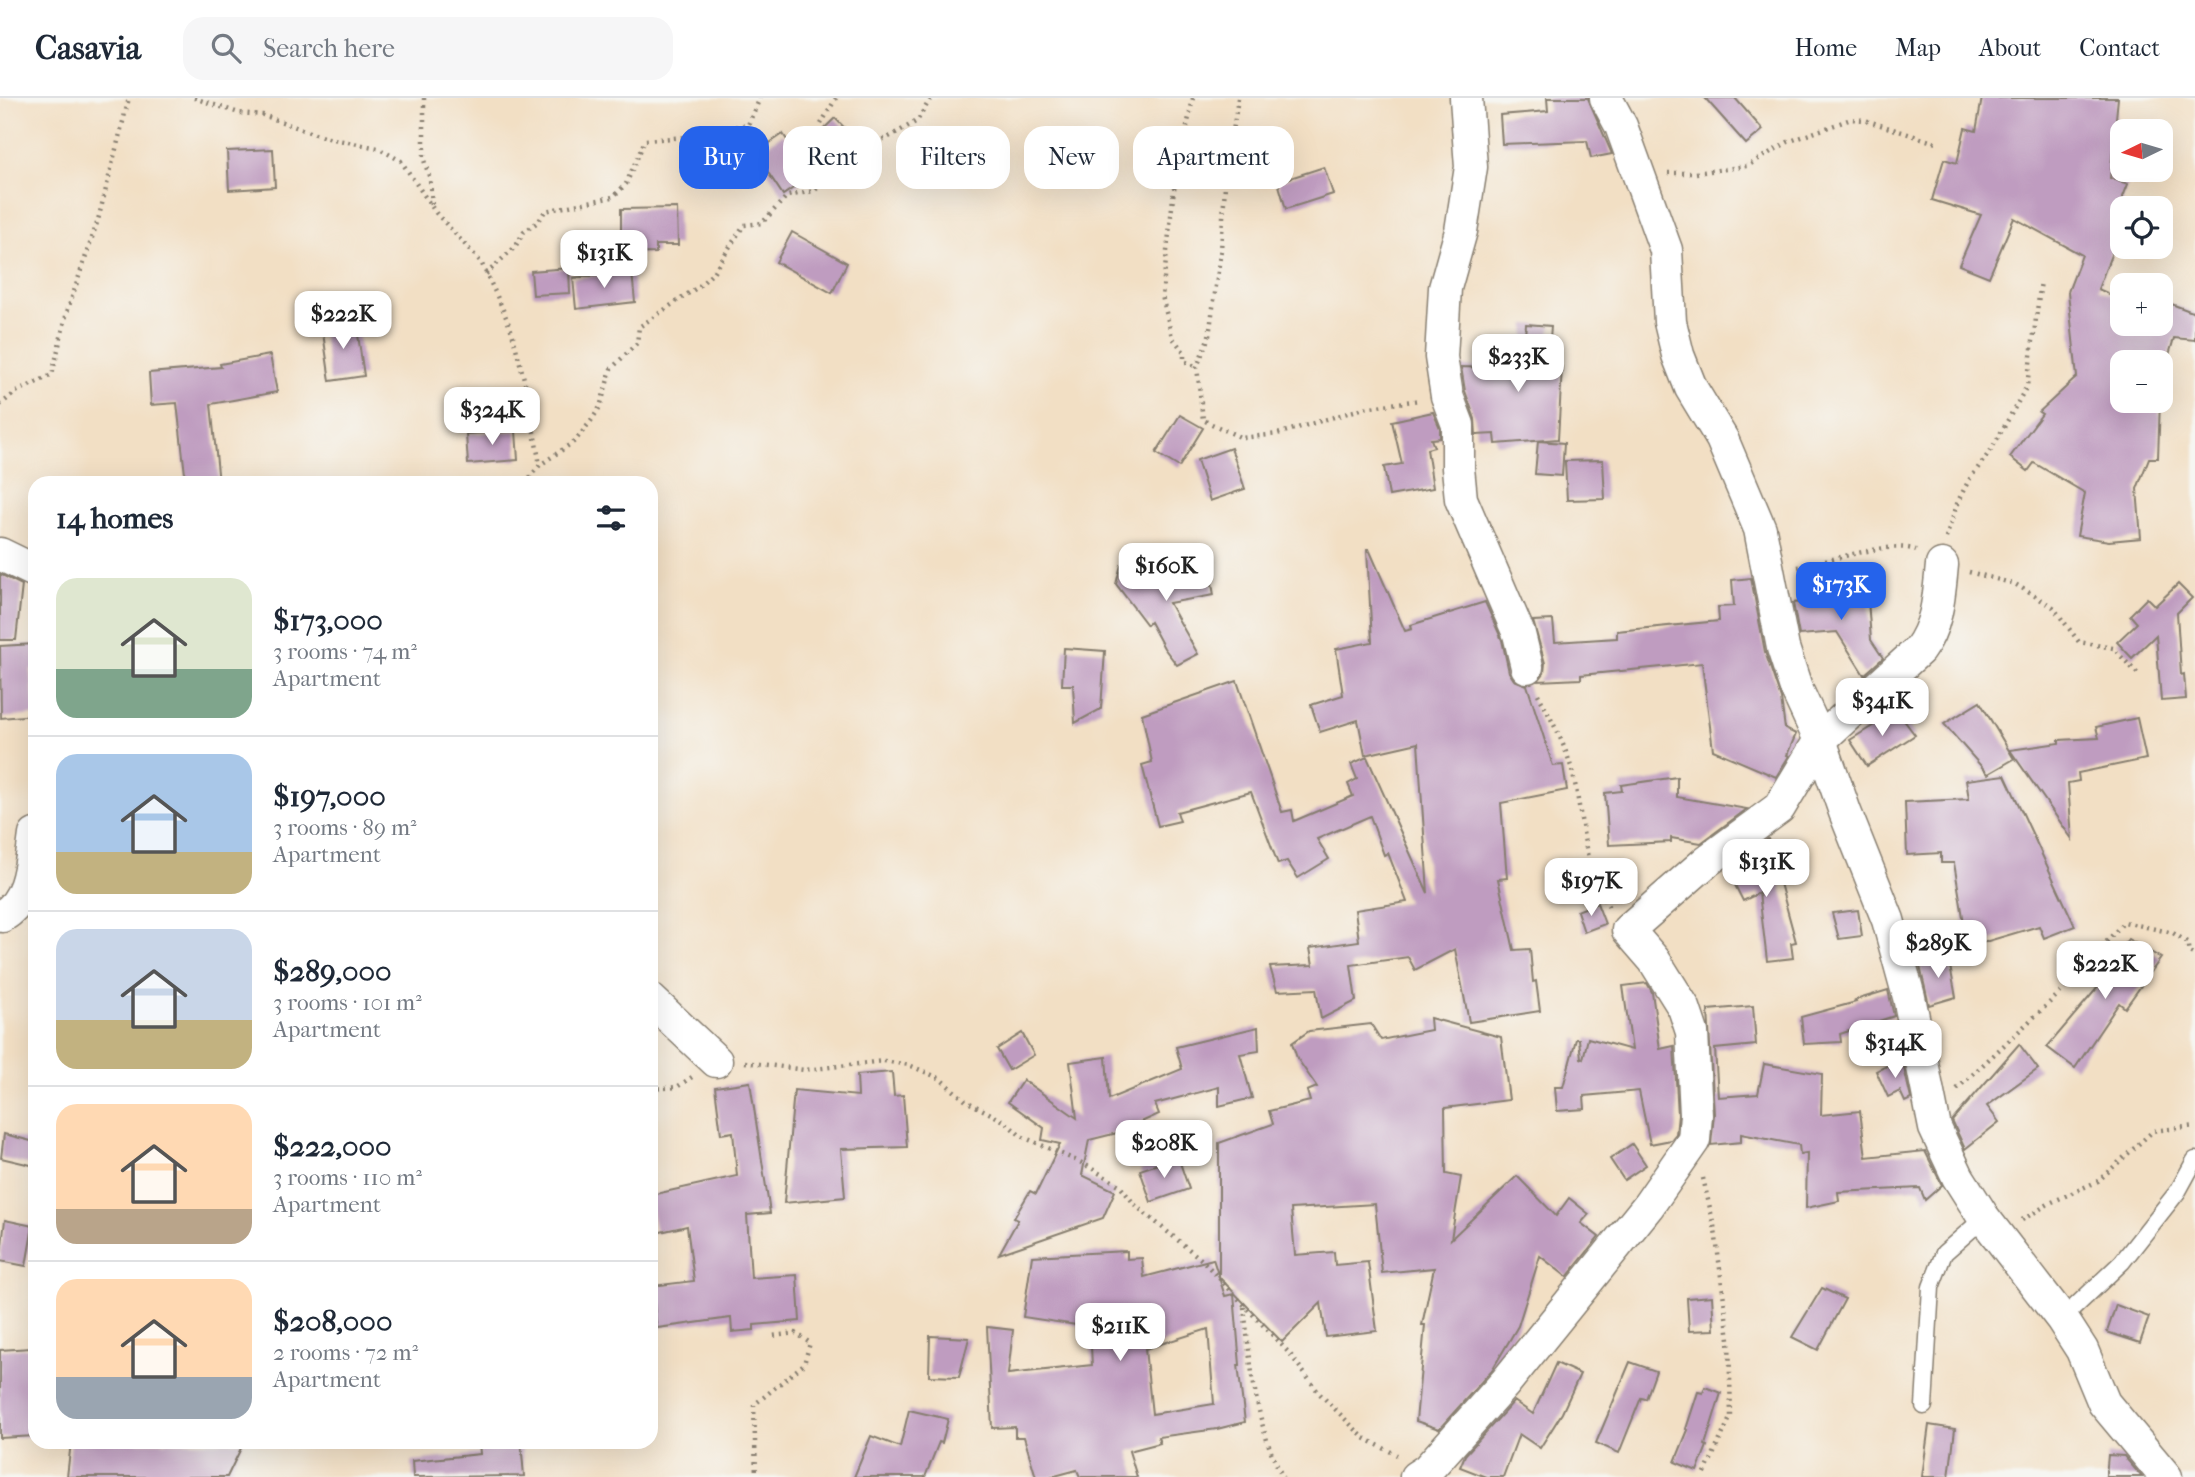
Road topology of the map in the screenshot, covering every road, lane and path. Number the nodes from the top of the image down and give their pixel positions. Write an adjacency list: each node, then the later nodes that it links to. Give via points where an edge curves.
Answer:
1 (129, 98): 19 (path, via 52,375)
2 (194, 98): 14 (path, via 239,113 263,115 323,137 378,148 401,161)
3 (424, 98): 14 (path, via 424,160)
4 (760, 98): 15 (path, via 748,125 713,135 645,140 626,184 613,197 545,211)
5 (836, 98): 11 (path)
6 (931, 98): 20 (path, via 917,121 872,143 814,191 787,196 762,223 744,225 712,274 639,327 637,343 611,369 591,421 575,441)
7 (1193, 98): 17 (path, via 1174,189 1162,296 1172,337 1184,352 1184,361)
8 (1238, 98): 17 (path, via 1209,336)
9 (1466, 98): 18 (street, via 1471,167 1461,231 1445,288 1441,357)
10 (1606, 98): 13 (street)
11 (821, 124)
12 (1937, 143): 13 (path, via 1851,119 1788,142 1747,166 1696,173)
13 (1639, 173): 27 (street, via 1666,250 1670,322 1678,355 1722,439 1760,529 1783,648)
14 (432, 207): 15 (path, via 481,262)
15 (486, 274): 20 (path, via 512,332)
16 (2041, 281): 22 (path, via 2027,386)
17 (1197, 367): 18 (path, via 1203,420 1242,438 1277,434 1364,408)
18 (1447, 396): 26 (street, via 1458,425 1461,499 1519,634)
19 (0, 405)
20 (540, 465): 21 (path)
21 (531, 476)
22 (1952, 516)
23 (0, 554): 25 (street)
24 (1942, 565): 27 (street, via 1931,634 1888,680)
25 (28, 568)
26 (1527, 667): 30 (path, via 1570,762 1592,873 1602,898)
27 (1820, 740): 30 (street, via 1779,807 1707,861); 35 (street, via 1888,920 1909,997)
28 (28, 876): 29 (street, via 14,909)
29 (0, 915)
30 (1628, 930): 37 (street, via 1672,986 1692,1032)
31 (2195, 955): 35 (path, via 2189,952 2187,942 2173,933 2124,922 2064,989)
32 (658, 1007): 33 (street)
33 (716, 1061): 34 (path, via 677,1087); 40 (path, via 805,1070 884,1061 909,1065 939,1078 1021,1136 1119,1185 1136,1206 1202,1260)
34 (658, 1088)
35 (1930, 1113): 39 (street, via 1958,1177)
36 (2195, 1126): 39 (path, via 2153,1131 2098,1181)
37 (1694, 1140): 44 (street, via 1648,1206 1513,1372); 47 (path, via 1715,1230 1730,1339 1731,1416)
38 (2195, 1160): 41 (lane, via 2178,1191 2122,1262)
39 (1991, 1227): 41 (street); 43 (lane, via 1944,1253 1931,1287)
40 (1244, 1306): 44 (path, via 1364,1438); 46 (path, via 1254,1392)
41 (2062, 1319): 48 (street, via 2082,1350 2104,1403)
42 (772, 1336): 45 (path, via 796,1333 810,1343 804,1364 754,1405)
43 (1924, 1406)
44 (1422, 1473)
45 (756, 1477)
46 (1283, 1477)
47 (1703, 1477)
48 (2166, 1477)

